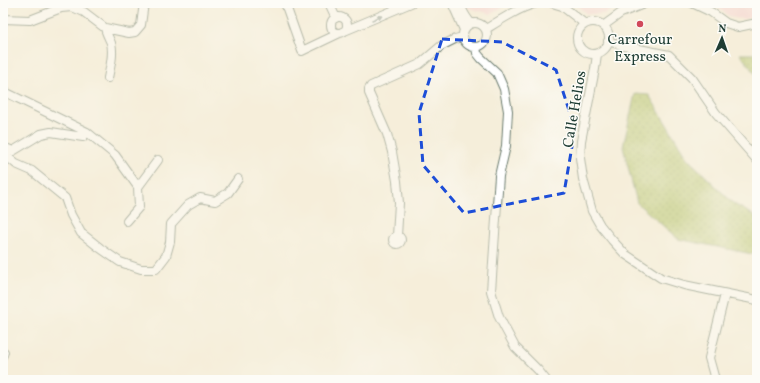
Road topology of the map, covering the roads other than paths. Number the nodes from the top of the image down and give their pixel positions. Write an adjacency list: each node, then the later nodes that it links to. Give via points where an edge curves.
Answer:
1 (144, 3): 16 (street, via 141,25 135,32)
2 (285, 3): 18 (street, via 302,51)
3 (329, 3): 18 (street, via 336,18 344,19 346,23 346,29)
4 (411, 3): 18 (street, one-way to 4)
5 (452, 3): 19 (street)
6 (459, 3): 12 (street)
7 (537, 3): 17 (street)
8 (552, 3): 14 (street, via 562,6)
9 (646, 3): 15 (street, via 621,13)
10 (692, 3): 13 (street, via 726,23 738,27)
11 (3, 19): 16 (street, via 30,20 61,8 72,7 84,12)
12 (471, 23): 17 (street, via 480,23); 19 (street, via 465,27)
13 (757, 23)
14 (585, 24): 15 (street, via 594,22); 22 (street, via 578,32 577,42 582,51)
15 (603, 26): 20 (street, via 608,33)
16 (105, 28): 23 (street, via 111,43 112,57)
17 (486, 29): 21 (street, via 486,41)
18 (342, 32)
19 (463, 34): 21 (street, via 466,43); 33 (street, via 441,46 420,64 369,89 387,134 397,181)
20 (608, 41): 22 (street, via 605,49); 29 (street, via 669,55 692,78 716,114)
21 (476, 47): 36 (street, via 481,58 497,73 504,89 508,111 506,146 499,176 491,292 499,317 515,347)
22 (597, 54): 34 (street, Calle Helios, via 580,158 592,211 600,225 625,254 661,278)
23 (108, 78)
24 (3, 91): 25 (street)
25 (87, 132): 26 (street, via 83,137 51,132 41,134 13,151); 31 (street, via 115,155)
26 (3, 147)
27 (3, 150): 30 (street, via 16,164 32,171 65,198 81,234 120,262 141,269 156,269 166,256 171,224 188,205 200,198 215,201 228,193)
28 (158, 160): 31 (street)
29 (757, 160)
30 (238, 179)
31 (138, 187): 32 (street, via 139,207)
32 (127, 221)
33 (397, 236)
34 (725, 294): 35 (street, Calle Helios); 37 (street, via 709,358)
35 (757, 300)
36 (546, 380)
37 (716, 380)

